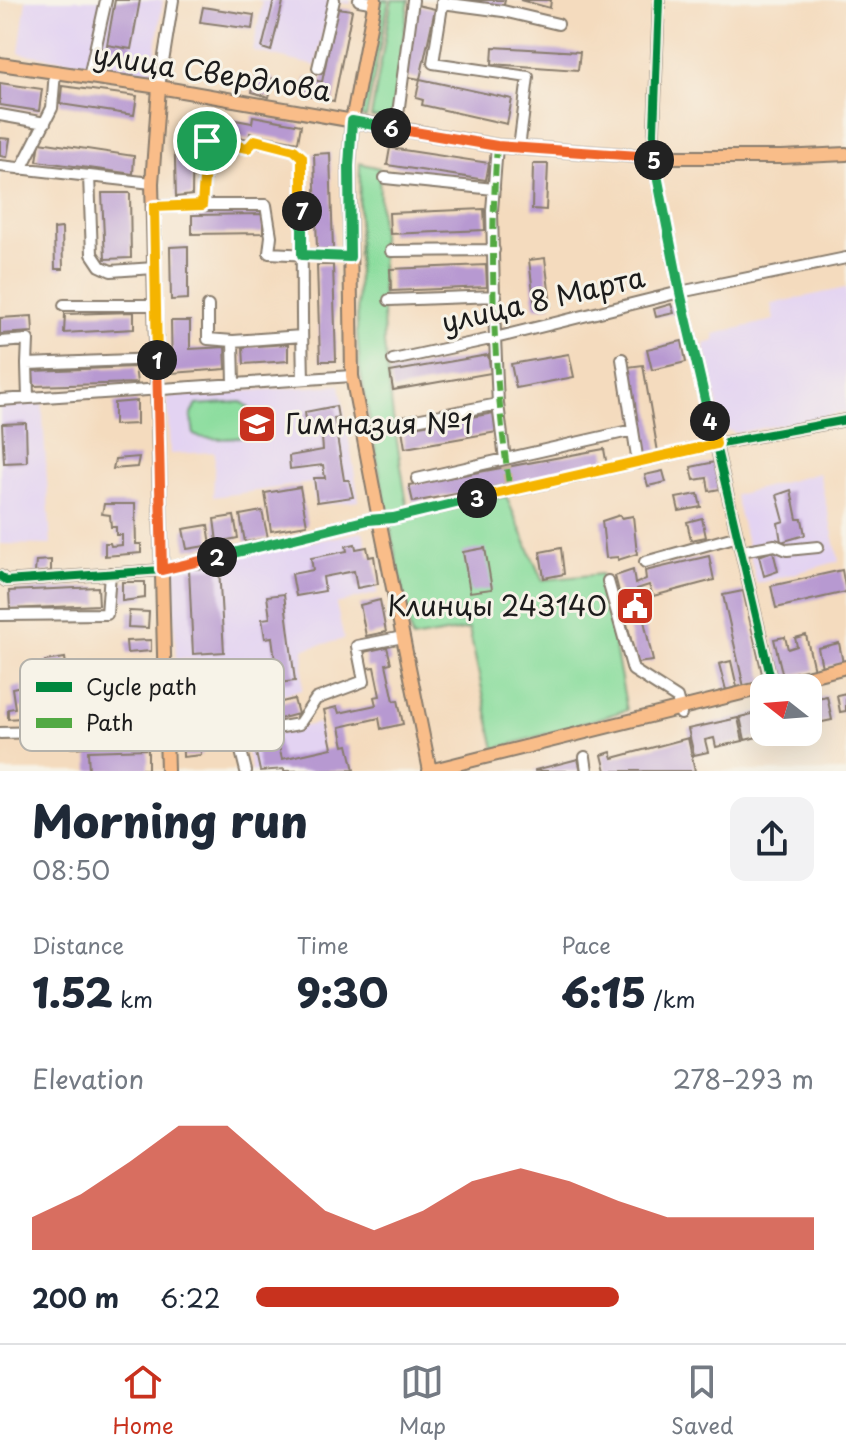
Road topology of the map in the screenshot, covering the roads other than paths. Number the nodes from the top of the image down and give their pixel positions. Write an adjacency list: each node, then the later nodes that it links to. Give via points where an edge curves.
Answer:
1 (106, 0): 13 (street)
2 (173, 0): 14 (street)
3 (334, 0): 11 (street)
4 (359, 0): 7 (street)
5 (413, 0): 18 (street)
6 (659, 0): 22 (street)
7 (375, 1): 16 (main road)
8 (442, 2): 9 (street); 20 (street, via 433,63 528,77)
9 (558, 24)
10 (0, 64): 12 (main road, улица Свердлова)
11 (318, 68)
12 (55, 72): 13 (main road, улица Свердлова); 17 (street)
13 (89, 77): 14 (main road, улица Свердлова)
14 (159, 87): 16 (main road, улица Свердлова); 27 (main road)
15 (0, 115): 17 (street)
16 (352, 121): 18 (main road, улица Свердлова); 34 (main road)
17 (45, 123): 24 (street)
18 (396, 129): 19 (main road, улица Свердлова)
19 (497, 146): 20 (main road, улица Свердлова); 28 (street)
20 (519, 148): 22 (main road, улица Свердлова)
21 (846, 154): 22 (main road, улица Свердлова)
22 (653, 157): 37 (street)
23 (0, 166): 24 (street)
24 (21, 169): 25 (street)
25 (89, 176): 27 (street); 36 (street, via 92,254 100,266 111,271)
26 (385, 178): 28 (street)
27 (152, 183): 30 (main road)
28 (494, 189): 31 (street)
29 (202, 205): 30 (street); 33 (street, via 266,205 269,253); 33 (street, via 207,141 248,148 255,140 294,150 302,157)
30 (154, 207): 36 (main road)
31 (494, 250): 32 (street); 38 (street)
32 (391, 251)
33 (302, 255): 34 (street); 43 (street)
34 (350, 257): 51 (main road)
35 (846, 258): 37 (street, улица 8 Марта)
36 (154, 268): 41 (main road)
37 (680, 292): 44 (street, улица 8 Марта); 61 (street)
38 (496, 296): 39 (street); 44 (street)
39 (389, 300)
40 (64, 305): 41 (street)
41 (155, 305): 47 (main road)
42 (208, 306): 45 (street, via 208,339)
43 (302, 336): 45 (street); 52 (street)
44 (495, 338): 49 (street, улица 8 Марта); 57 (street)
45 (233, 341): 53 (street)
46 (0, 342): 50 (street, via 28,340)
47 (157, 359): 50 (street); 54 (main road)
48 (622, 359): 60 (street)
49 (393, 360)
50 (27, 364): 55 (street)
51 (352, 376): 52 (street); 65 (main road)
52 (303, 379): 53 (street)
53 (234, 384): 54 (street)
54 (158, 390): 55 (street); 70 (main road)
55 (28, 398): 56 (street)
56 (0, 400)
57 (498, 404): 59 (street); 62 (street)
58 (846, 420): 61 (street)
59 (400, 423)
60 (633, 430): 62 (street); 63 (street)
61 (716, 444): 63 (street); 66 (street)
62 (505, 459): 64 (street)
63 (638, 463): 65 (street)
64 (417, 479)
65 (379, 519): 70 (street); 75 (main road)
66 (738, 536): 68 (street); 69 (street)
67 (818, 547): 68 (street, via 787,550 775,545)
68 (741, 551): 78 (street)
69 (645, 562)
70 (162, 570): 71 (street); 76 (main road)
71 (110, 573): 72 (street, via 6,581); 74 (street, via 107,614)
72 (0, 576)
73 (608, 581): 83 (street, via 633,670 677,698)
74 (0, 615)
75 (403, 637): 84 (street, via 357,646 364,681 316,699 299,724); 90 (main road)
76 (164, 659)
77 (846, 667): 79 (main road)
78 (767, 674)
79 (822, 674)
80 (846, 674): 81 (main road)
81 (822, 680)
82 (750, 694): 83 (main road)
83 (680, 712): 90 (main road); 91 (main road)
84 (284, 727)
85 (166, 751): 88 (main road)
86 (241, 751): 89 (street)
87 (585, 757): 92 (street)
88 (167, 771)
89 (246, 771)
90 (430, 771)
91 (457, 771)
92 (587, 771)

